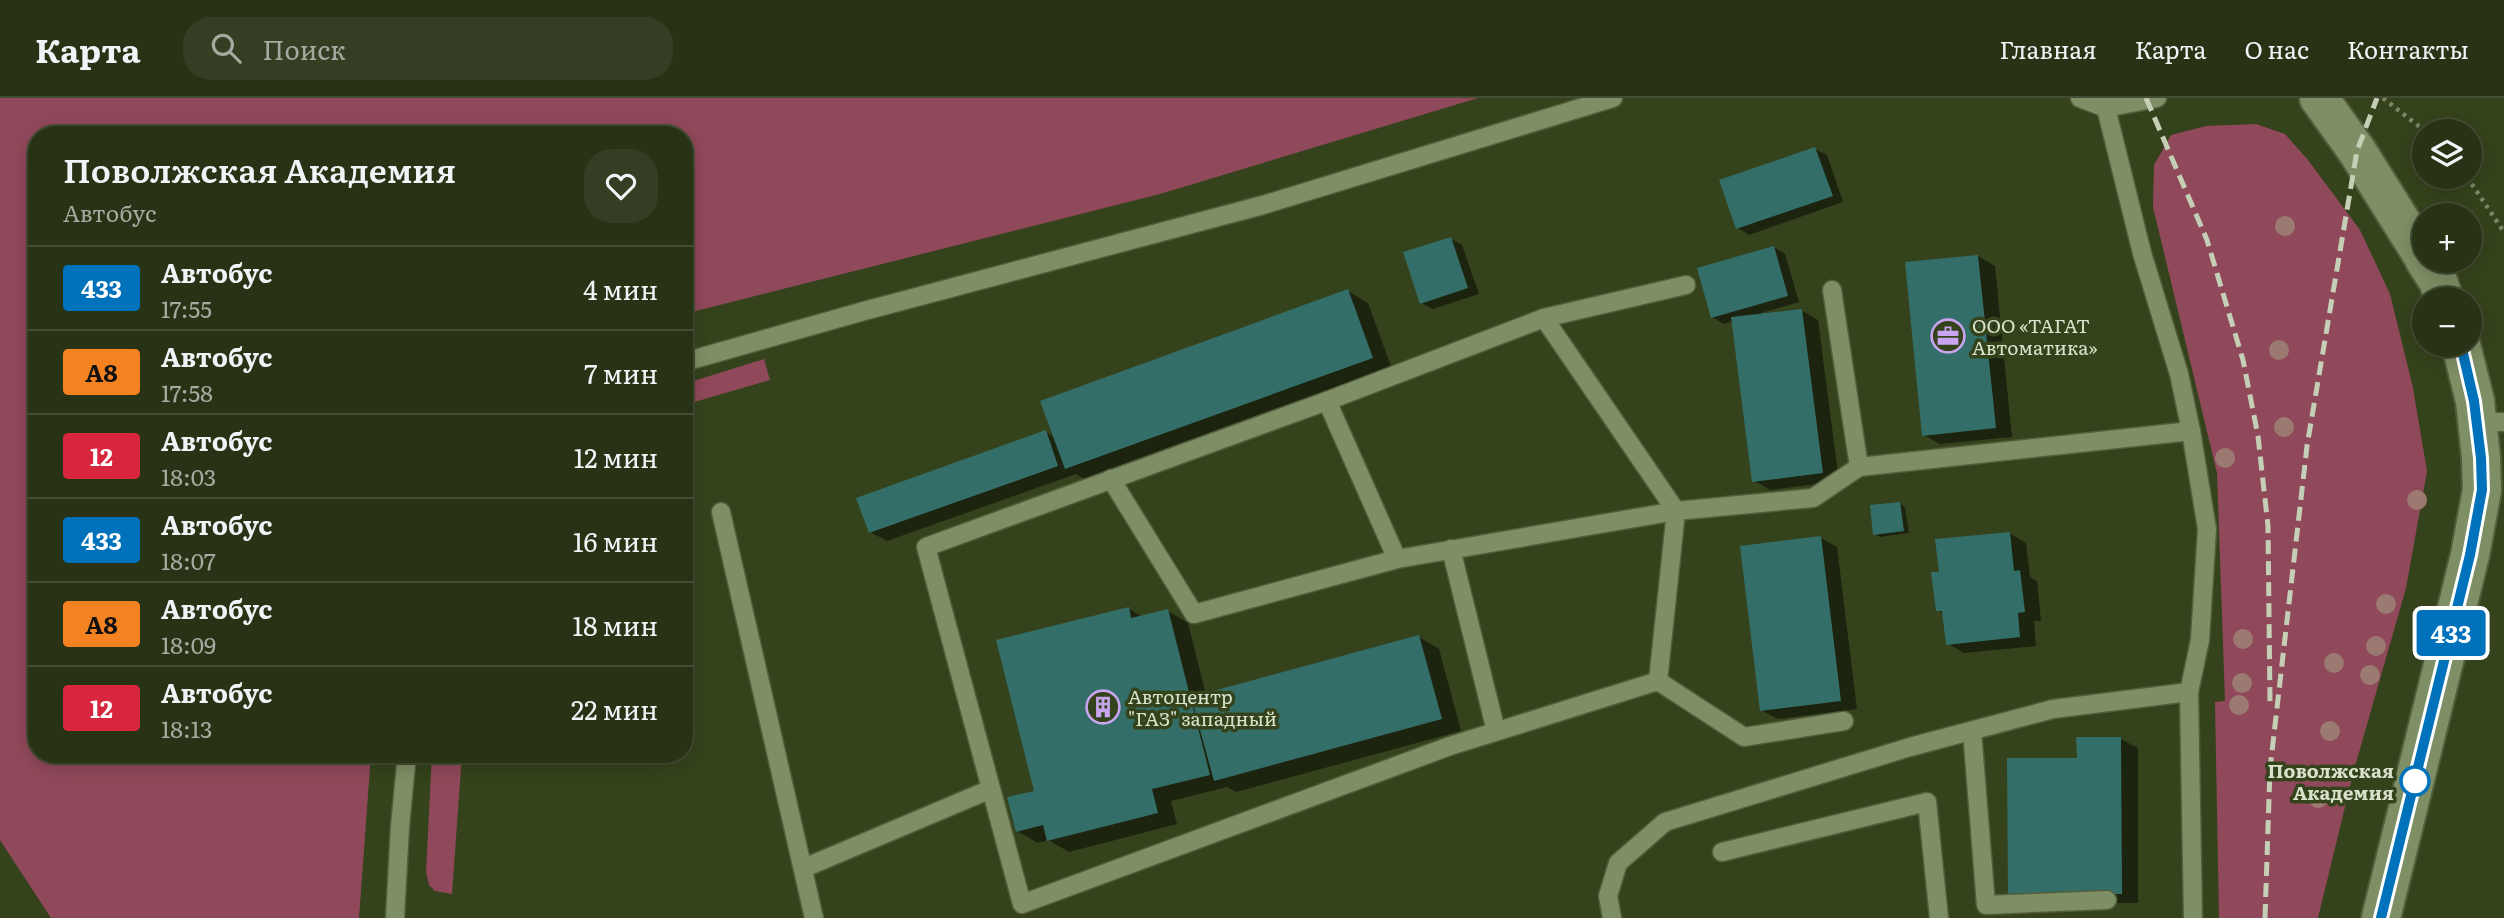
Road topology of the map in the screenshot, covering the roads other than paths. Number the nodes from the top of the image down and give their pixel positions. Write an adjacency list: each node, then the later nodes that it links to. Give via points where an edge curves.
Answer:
1 (1613, 98): 11 (lane, via 1263,205)
2 (2080, 98): 5 (lane)
3 (2157, 98): 5 (lane)
4 (2319, 98): 6 (main road)
5 (2100, 103): 14 (lane, via 2179,374)
6 (2412, 239)
7 (1686, 285): 9 (lane)
8 (1832, 290): 15 (lane)
9 (1544, 318): 12 (lane); 18 (lane)
10 (2464, 357): 13 (main road, via 2474,401)
11 (693, 359)
12 (1327, 401): 16 (lane); 21 (lane)
13 (2491, 422): 17 (main road)
14 (2191, 431): 15 (lane); 23 (lane, via 2207,529 2200,640)
15 (1859, 467): 18 (lane, via 1813,498)
16 (1111, 478): 21 (lane, via 1194,614); 28 (lane, via 926,547)
17 (2493, 489): 37 (main road, via 2470,555)
18 (1676, 511): 20 (lane); 22 (lane)
19 (722, 512): 30 (lane)
20 (1451, 549): 21 (lane); 26 (lane)
21 (1397, 559)
22 (1658, 681): 24 (lane, via 1744,737); 26 (lane)
23 (2189, 692): 25 (lane, via 2053,709); 36 (lane)
24 (1844, 721)
25 (1972, 731): 31 (lane, via 1986,905); 34 (lane, via 1665,822 1618,863 1608,896)
26 (1496, 732): 28 (lane, via 1022,904)
27 (406, 763): 32 (lane)
28 (991, 789): 30 (lane)
29 (1722, 852): 35 (lane, via 1927,802)
30 (804, 868): 33 (lane)
31 (2107, 900)
32 (396, 918)
33 (814, 918)
34 (1612, 918)
35 (1939, 918)
36 (2193, 918)
37 (2381, 918)

